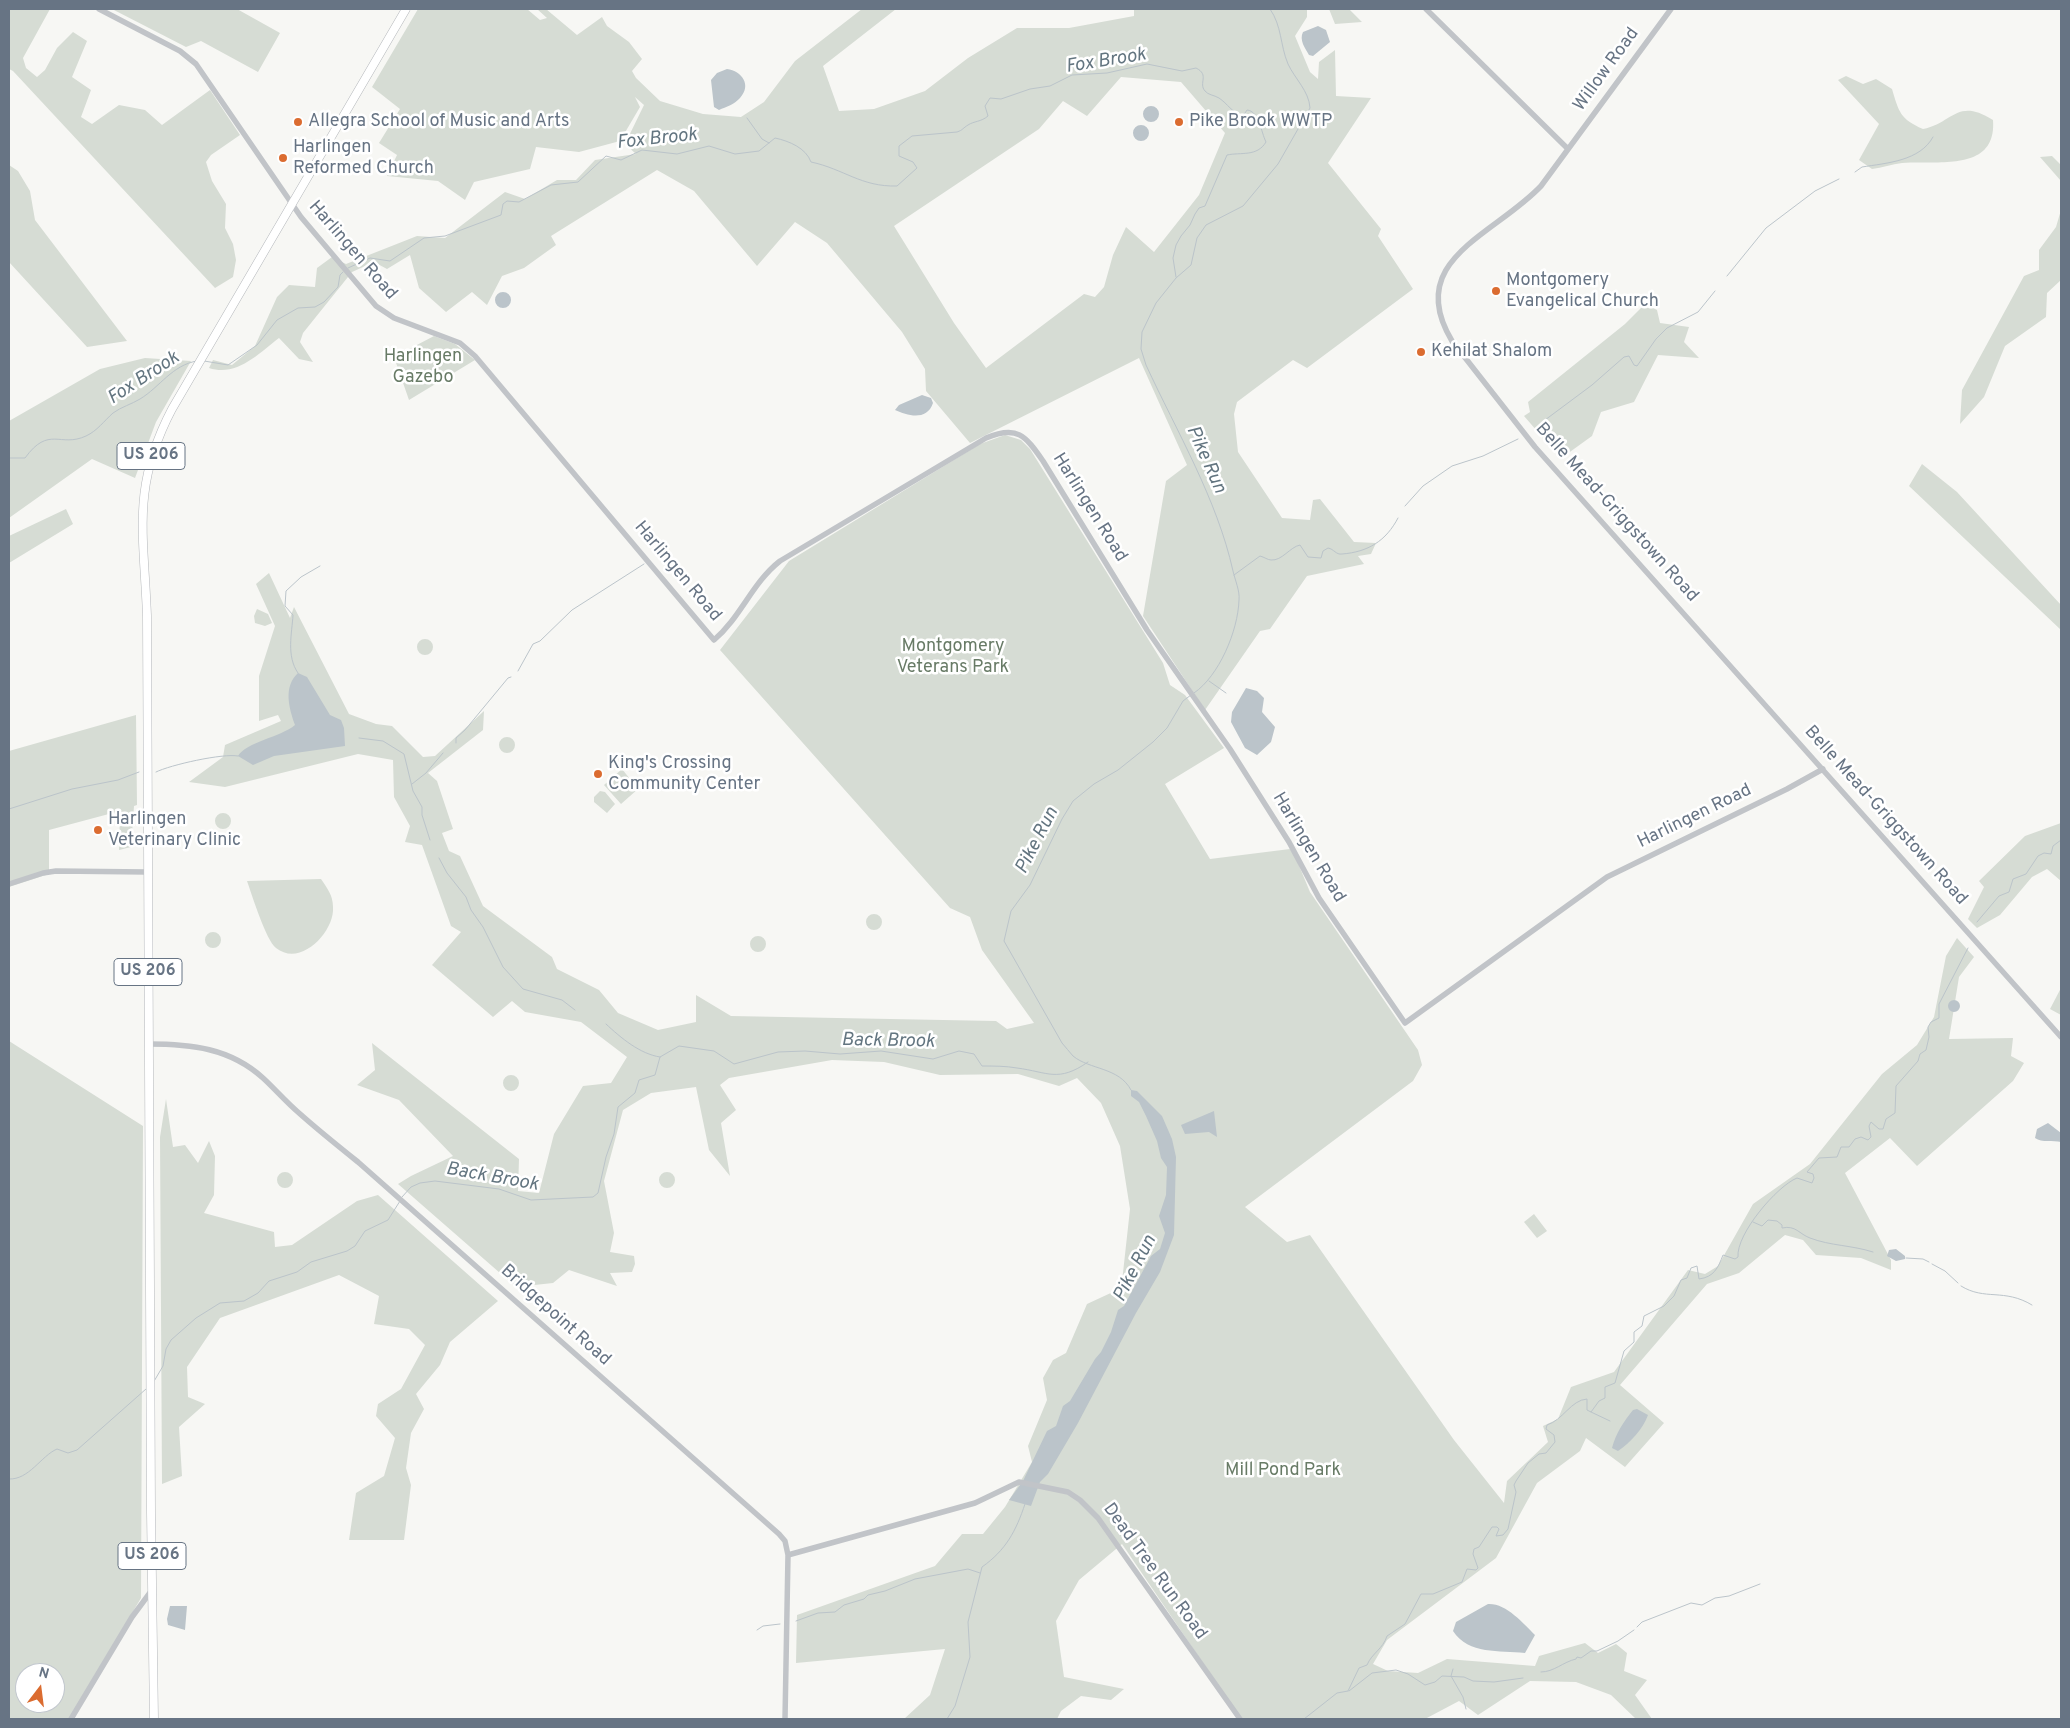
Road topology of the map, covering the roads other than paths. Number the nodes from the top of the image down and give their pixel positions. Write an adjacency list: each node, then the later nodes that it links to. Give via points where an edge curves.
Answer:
1 (99, 9): 6 (street, Harlingen Road, via 180,51 196,64)
2 (406, 9): 6 (highway, US 206)
3 (1426, 9): 5 (street)
4 (1671, 9): 5 (street, Willow Road)
5 (1568, 149): 7 (street, Belle Mead-Griggstown Road, via 1528,200 1466,247 1448,266 1442,275 1437,296 1442,325 1524,434)
6 (292, 204): 7 (street, Harlingen Road, via 341,267 382,312 453,340 476,356 714,640 732,622 759,580 780,561 979,442 1011,431 1026,439 1142,623 1230,748 1289,842 1324,906 1405,1023 1611,875); 8 (highway, US 206, via 193,372 157,440 148,466 142,528)
7 (1823, 769): 10 (street, Belle Mead-Griggstown Road)
8 (148, 872): 9 (street, via 56,871); 11 (highway, US 206)
9 (9, 884)
10 (2061, 1037)
11 (148, 1044): 12 (street, Bridgepoint Road, via 200,1046 245,1064 779,1534 785,1541); 13 (highway, US 206)
12 (788, 1555): 16 (street, Bridgepoint Road); 17 (street, Dead Tree Run Road, via 967,1505 1021,1482 1072,1494 1098,1518)
13 (152, 1590): 14 (street, via 132,1617); 15 (highway, US 206)
14 (71, 1719)
15 (154, 1719)
16 (785, 1719)
17 (1240, 1719)

